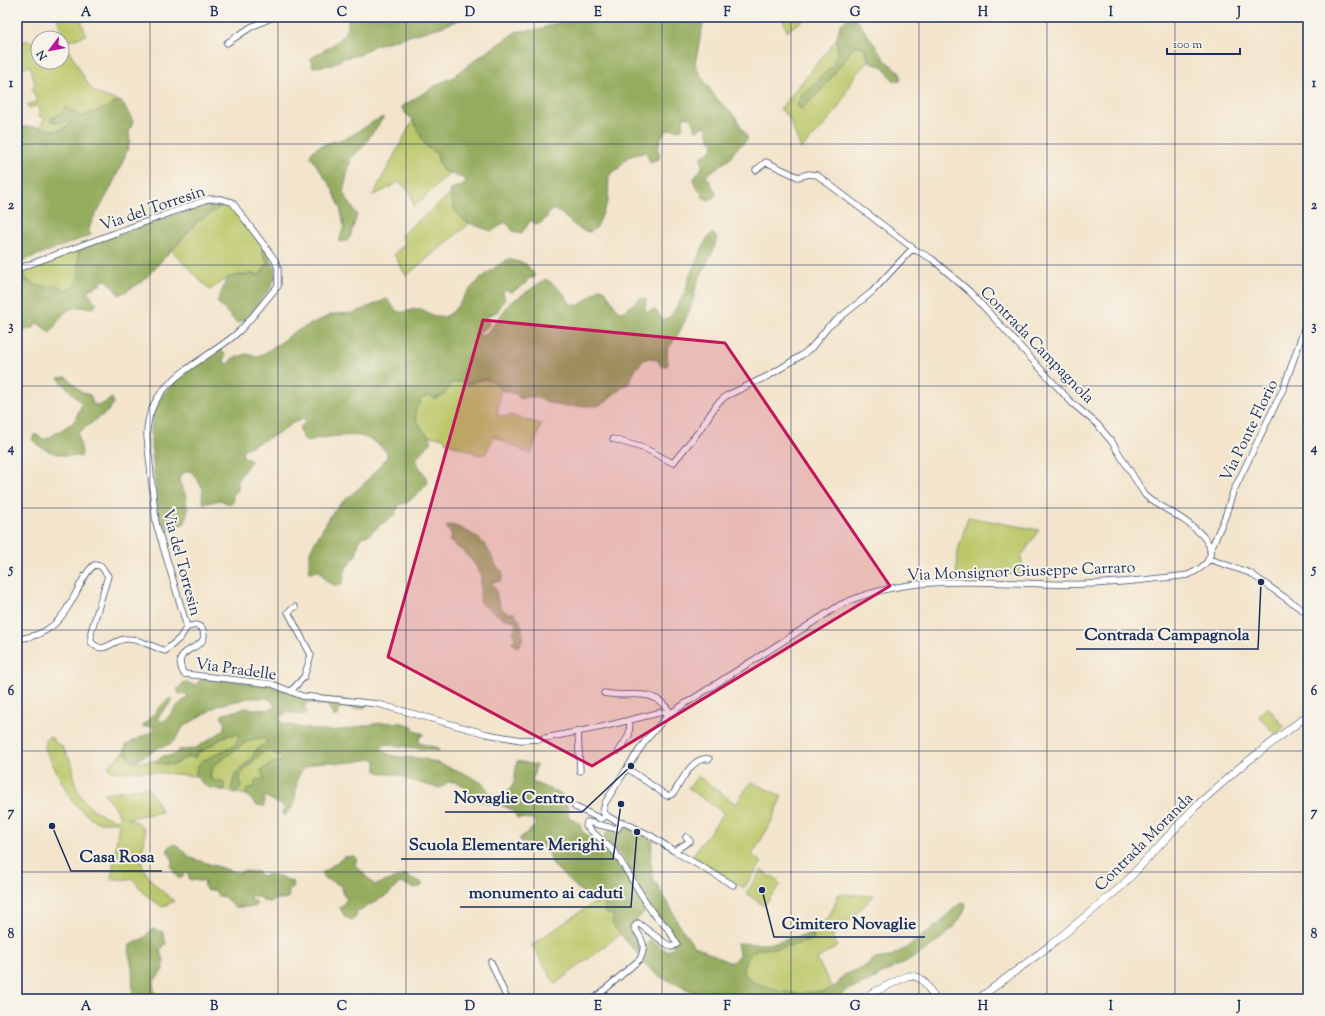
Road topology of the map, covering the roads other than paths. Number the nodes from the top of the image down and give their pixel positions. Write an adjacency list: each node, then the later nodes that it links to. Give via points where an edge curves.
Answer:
1 (273, 17): 2 (street, via 251,27)
2 (227, 43)
3 (756, 170): 4 (street, Contrada Campagnola, via 765,161 798,176 817,175)
4 (914, 250): 7 (street, via 909,252 872,292 828,327 802,355 770,375 726,396 717,404 673,464 646,449); 8 (street, Contrada Campagnola, via 939,264 981,303 1072,403 1105,432 1145,495 1194,528 1205,538)
5 (17, 269): 12 (street, Via del Torresin, via 208,199 232,202 275,260 278,268 278,286 234,336 195,362 167,387 154,403 148,419 147,437 156,523)
6 (1308, 318): 8 (street, Via Ponte Florio, via 1284,387 1233,492)
7 (613, 439)
8 (1210, 552): 9 (street)
9 (1209, 559): 11 (street, via 1250,573); 16 (street, Via Monsignor Giuseppe Carraro, via 1201,570 1188,575 1126,582 934,583 856,597)
10 (295, 607): 14 (street, Via Pradelle, via 288,612 311,655 304,677)
11 (1308, 614)
12 (187, 627): 13 (street, Via Pradelle, via 180,638 164,651 141,641 127,639 102,649 96,648 91,642 91,632 108,576 101,566 94,565 54,626 32,638); 14 (street, Via Pradelle, via 196,625 202,628 204,633 200,643 181,656 184,674 272,684)
13 (17, 639)
14 (291, 691): 19 (street, Via Pradelle, via 302,696 378,704 503,738 540,739)
15 (604, 693): 16 (street, via 617,696 649,695 663,701)
16 (670, 714): 18 (street, Via Pradelle, via 662,712); 22 (street, via 646,740)
17 (1308, 715): 35 (street, Contrada Moranda, via 1239,768 1195,807 1122,886 1048,947)
18 (630, 721): 19 (street, Via Pradelle); 20 (street, via 629,735)
19 (578, 732): 23 (street)
20 (619, 751)
21 (709, 759): 22 (street, via 702,758 696,761 673,794 667,796)
22 (627, 768): 25 (street, via 605,803 603,812)
23 (580, 770)
24 (576, 807): 25 (street, via 601,819)
25 (606, 816): 26 (street)
26 (621, 823): 28 (street, via 626,823 653,837); 32 (street, via 617,830 594,822 588,822 586,826 615,852 652,912 670,930 677,944 672,947 638,923 635,924 644,950 640,959)
27 (686, 836): 28 (street, via 690,841)
28 (674, 851): 29 (street)
29 (733, 886)
30 (491, 962): 31 (street)
31 (507, 999)
32 (594, 999)
33 (860, 999): 34 (street, via 914,975 925,981)
34 (935, 999)
35 (978, 999)

